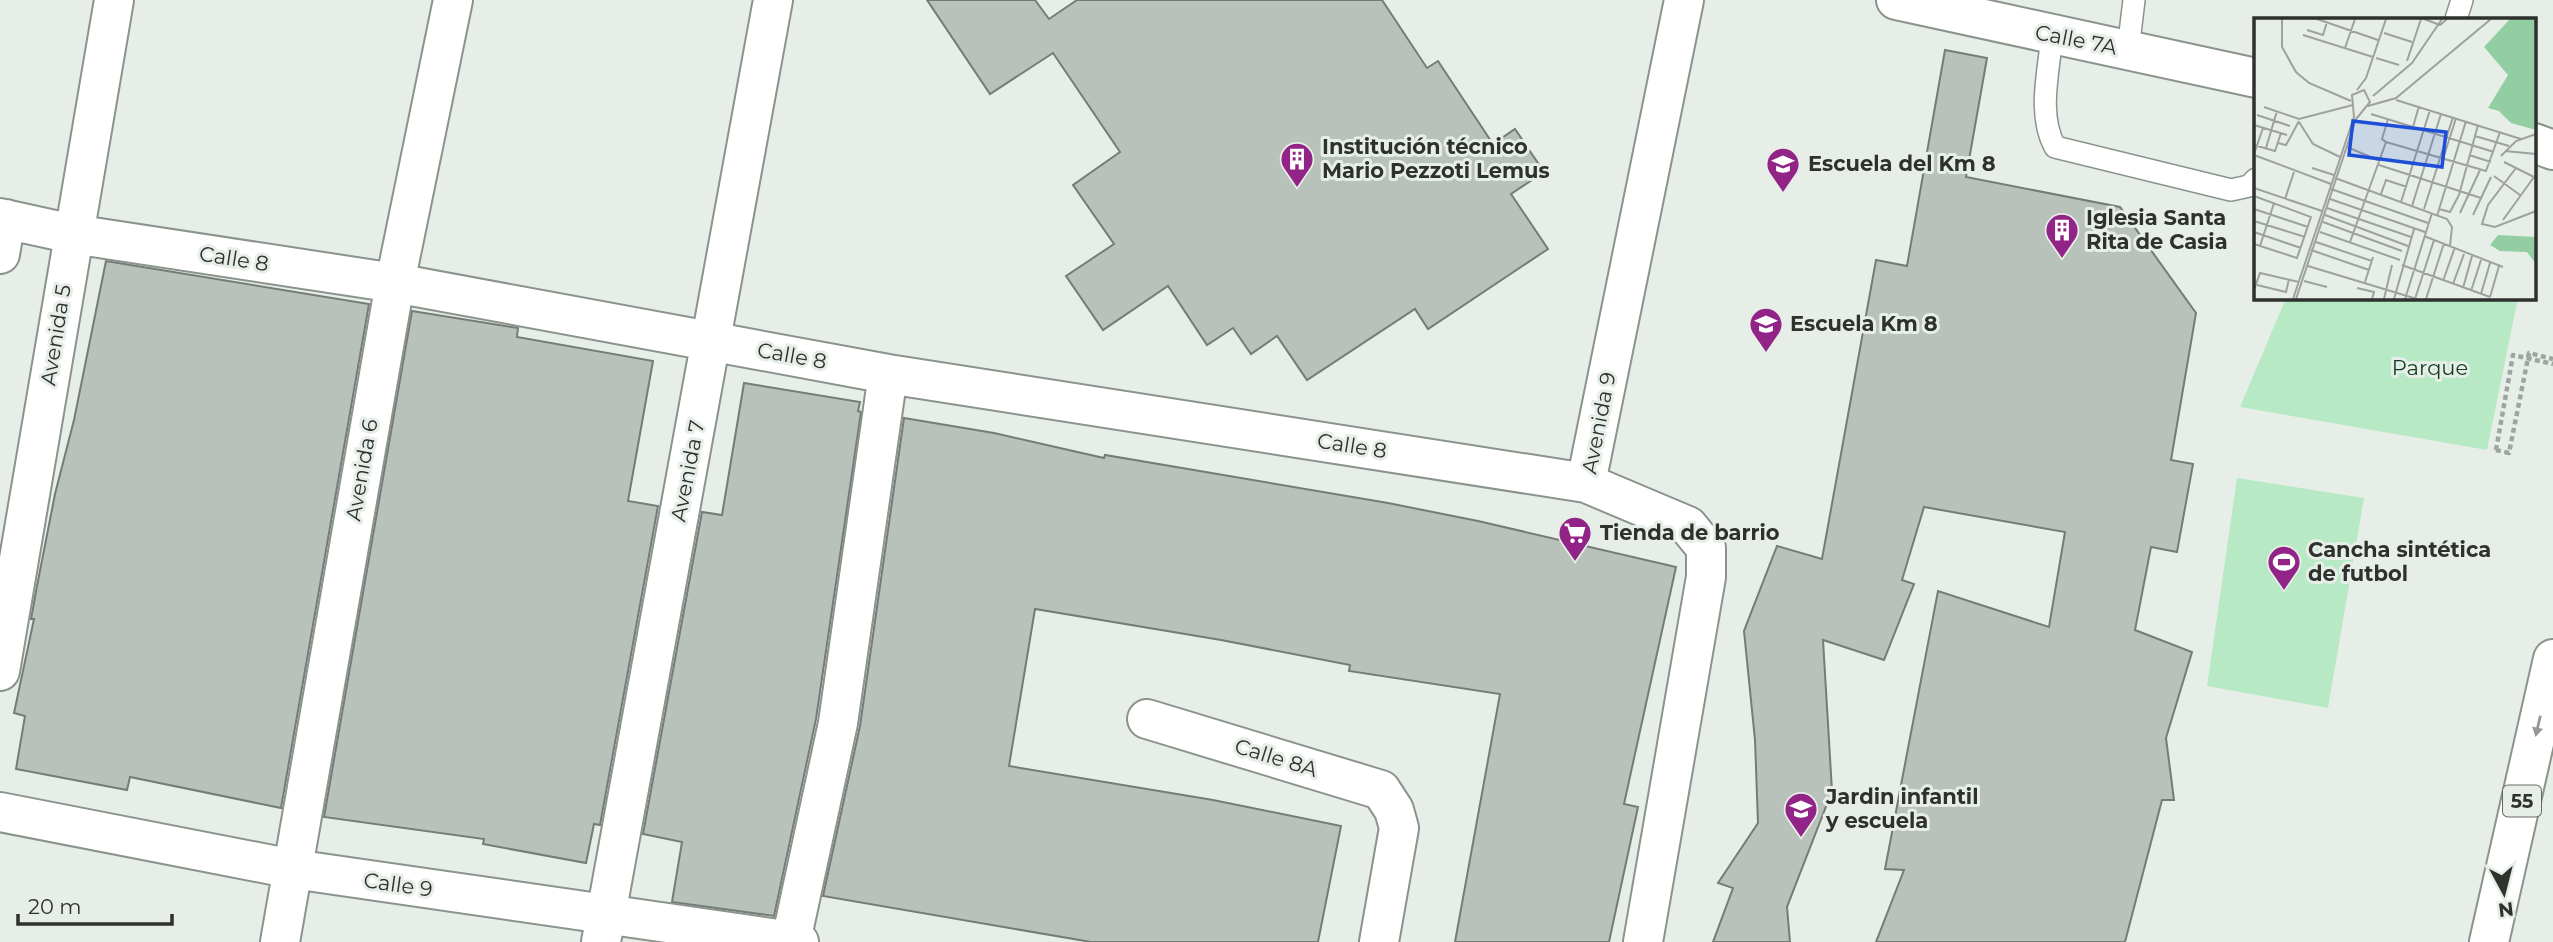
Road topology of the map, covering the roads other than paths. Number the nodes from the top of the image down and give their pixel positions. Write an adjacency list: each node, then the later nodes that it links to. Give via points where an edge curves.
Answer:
1 (114, 0): 16 (main road, Avenida 5)
2 (453, 0): 17 (main road, Avenida 6)
3 (773, 0): 18 (main road, Avenida 7)
4 (1684, 0): 20 (main road, Avenida 9)
5 (1896, 0): 9 (main road, Calle 7A)
6 (2134, 0): 10 (lane)
7 (2462, 0): 8 (lane)
8 (2456, 18)
9 (2052, 35): 10 (main road, Calle 7A); 14 (lane, via 2045,116 2055,147 2231,190)
10 (2128, 50): 11 (main road, Calle 7A)
11 (2254, 78)
12 (2536, 144): 13 (main road)
13 (2553, 150)
14 (2254, 180)
15 (2, 231): 16 (main road, Calle 8)
16 (73, 234): 17 (main road, Calle 8); 22 (main road, Avenida 5)
17 (395, 283): 18 (main road, Calle 8); 25 (main road, Avenida 6)
18 (713, 342): 19 (main road, Calle 8); 26 (main road, Avenida 7)
19 (888, 374): 20 (main road, Calle 8); 27 (main road, via 838,723)
20 (1586, 483): 30 (main road, Avenida 9, via 1688,526 1706,548 1706,577)
21 (2553, 659): 31 (main road, 55, one-way to 31)
22 (0, 671)
23 (1147, 719): 29 (main road, Calle 8A, via 1381,790 1399,828)
24 (0, 812): 25 (main road, Calle 9)
25 (293, 869): 26 (main road, Calle 9); 28 (main road, Avenida 6)
26 (603, 929): 27 (main road, Calle 9)
27 (795, 941)
28 (280, 942)
29 (1379, 942)
30 (1643, 942)
31 (2489, 942)

